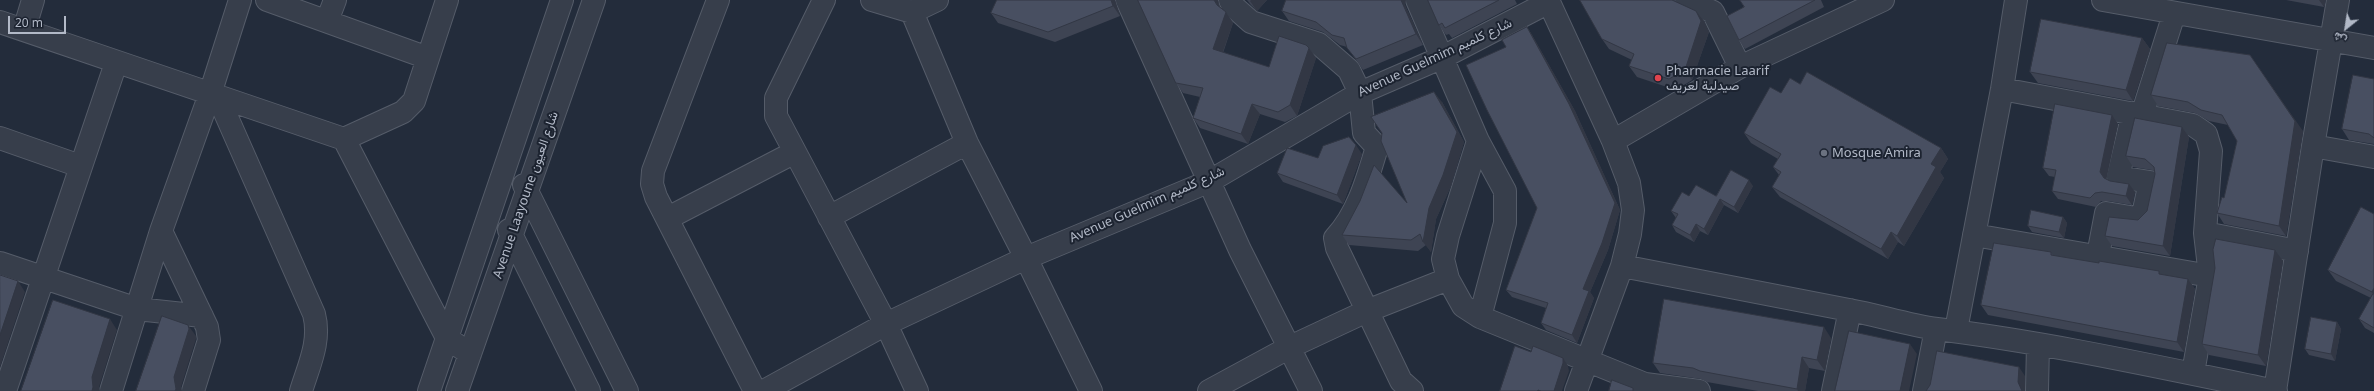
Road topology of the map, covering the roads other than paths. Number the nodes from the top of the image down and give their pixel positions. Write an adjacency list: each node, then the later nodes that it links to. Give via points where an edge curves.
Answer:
1 (34, 0): 26 (street)
2 (240, 0): 35 (street)
3 (267, 0): 24 (street)
4 (335, 0): 24 (street)
5 (447, 0): 30 (street)
6 (562, 0): 45 (street)
7 (594, 0): 48 (street, Avenue Laayoune شارع العيون)
8 (718, 0): 51 (street, via 653,171 654,190)
9 (824, 0): 43 (street, via 776,98 776,116)
10 (872, 0): 22 (street)
11 (937, 0): 22 (street)
12 (1127, 0): 47 (street)
13 (1230, 0): 34 (street, via 1233,6 1252,22 1318,44 1349,70)
14 (1417, 0): 29 (street)
15 (1689, 0): 32 (street, via 1712,12)
16 (1883, 0): 21 (street)
17 (2016, 0): 33 (street)
18 (2338, 0): 27 (street)
19 (1548, 1): 29 (street, Avenue Guelmim شارع كلميم); 40 (street)
20 (2111, 1): 23 (street)
21 (1859, 5): 32 (street)
22 (912, 12): 41 (street)
23 (2174, 14): 27 (street); 36 (street)
24 (327, 21): 30 (street)
25 (0, 22): 26 (street)
26 (24, 30): 31 (street)
27 (2332, 40): 28 (street); 42 (street)
28 (2374, 48)
29 (1443, 57): 34 (street, Avenue Guelmim شارع كلميم); 39 (street)
30 (428, 58): 38 (street, via 414,101 409,107)
31 (116, 63): 35 (street); 46 (street)
32 (1740, 67): 40 (street)
33 (2002, 89): 36 (street); 54 (street)
34 (1360, 93): 47 (street, Avenue Guelmim شارع كلميم); 66 (street, via 1364,133 1377,147 1365,186 1343,230 1335,238 1337,248)
35 (214, 96): 38 (street); 52 (street); 81 (street, via 314,314 317,342)
36 (2137, 114): 53 (street, via 2192,125 2206,134 2211,151); 57 (street, via 2118,177 2150,182 2142,219 2106,213)
37 (0, 138): 46 (street)
38 (344, 139): 71 (street)
39 (1478, 141): 63 (street, via 1443,259); 68 (street, via 1505,191 1506,205 1505,223)
40 (1612, 141): 60 (street, via 1629,183 1633,210)
41 (967, 143): 50 (street); 58 (street)
42 (2313, 146): 44 (street); 56 (street)
43 (795, 152): 50 (street); 51 (street)
44 (2374, 157)
45 (506, 164): 48 (street, via 518,174); 49 (street)
46 (80, 166): 62 (street)
47 (1210, 180): 58 (street, Avenue Guelmim شارع كلميم); 73 (street, via 1240,250)
48 (528, 192): 55 (street, Avenue Laayoune شارع العيون); 85 (street)
49 (490, 208): 55 (street, via 501,217); 71 (street)
50 (829, 217): 69 (street)
51 (668, 218): 86 (street)
52 (161, 231): 64 (street); 67 (street)
53 (2205, 234): 56 (street); 61 (street)
54 (1974, 235): 57 (street); 70 (street)
55 (513, 236): 74 (street, Avenue Laayoune شارع العيون); 84 (street)
56 (2297, 251): 98 (street)
57 (2098, 255): 61 (street)
58 (1026, 258): 69 (street, Avenue Guelmim شارع كلميم); 89 (street)
59 (0, 263): 62 (street)
60 (1622, 266): 65 (street); 75 (street)
61 (2210, 276): 76 (street)
62 (44, 278): 64 (street); 78 (street)
63 (1448, 279): 66 (street); 68 (street, via 1463,306)
64 (137, 309): 67 (street); 79 (street)
65 (1850, 310): 70 (street); 95 (street)
66 (1367, 311): 73 (street); 92 (street, via 1401,381)
67 (202, 316): 80 (street, via 209,340)
68 (1480, 317): 75 (street)
69 (886, 324): 87 (street, Avenue Guelmim شارع كلميم); 88 (street)
70 (1946, 329): 72 (street); 96 (street)
71 (447, 338): 74 (street); 82 (street)
72 (2038, 344): 76 (street); 97 (street)
73 (1290, 347): 90 (street); 91 (street)
74 (470, 354): 83 (street, Avenue Laayoune شارع العيون)
75 (1587, 359): 77 (street); 93 (street)
76 (2193, 373): 98 (street)
77 (1644, 388): 94 (street)
78 (5, 391)
79 (111, 391)
80 (193, 391)
81 (301, 391)
82 (429, 391)
83 (457, 391)
84 (589, 391)
85 (627, 391)
86 (755, 391)
87 (764, 391)
88 (917, 391)
89 (1091, 391)
90 (1209, 391)
91 (1311, 391)
92 (1412, 391)
93 (1576, 391)
94 (1699, 391)
95 (1833, 391)
96 (1924, 391)
97 (2037, 391)
98 (2275, 391)

